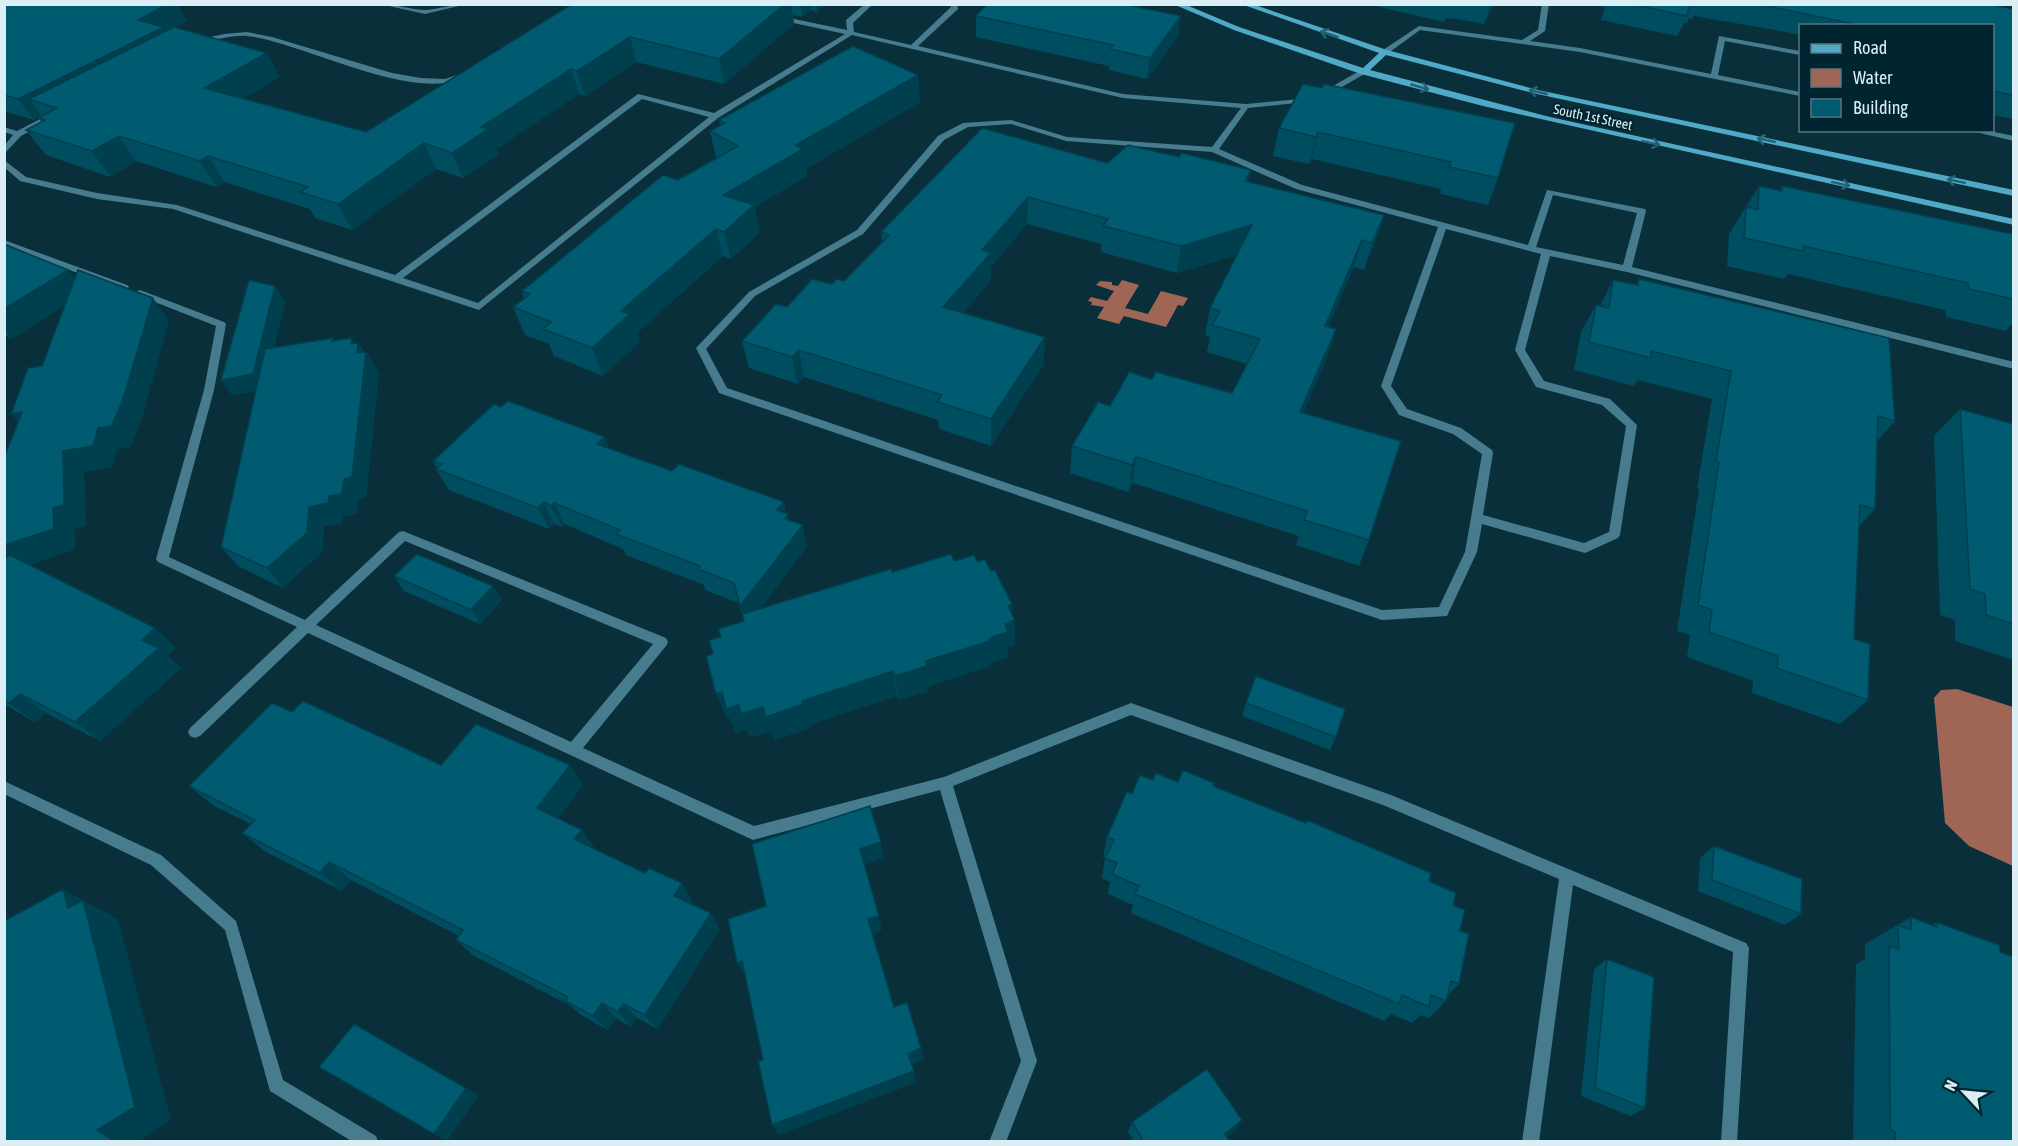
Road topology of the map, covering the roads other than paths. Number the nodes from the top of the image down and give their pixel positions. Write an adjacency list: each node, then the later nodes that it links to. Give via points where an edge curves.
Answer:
1 (383, 4): 2 (lane, via 425,12)
2 (464, 4)
3 (870, 4): 9 (lane, via 849,22)
4 (953, 4): 12 (lane, via 955,7)
5 (1176, 4): 16 (main road, South 1st Street)
6 (1244, 4): 13 (main road, South 1st Street, one-way to 6)
7 (1546, 4): 10 (lane, via 1541,31)
8 (770, 15): 9 (lane)
9 (850, 33): 12 (lane); 21 (lane)
10 (1524, 41): 13 (lane, via 1419,28); 17 (lane)
11 (189, 45): 15 (lane, via 246,34 423,83 460,78)
12 (912, 48): 19 (lane, via 1122,96)
13 (1384, 52): 16 (main road); 29 (main road, South 1st Street, one-way to 13, via 1537,92)
14 (1799, 53): 17 (lane, via 1722,38)
15 (478, 66)
16 (1364, 72): 19 (lane, via 1300,102); 30 (main road, South 1st Street, one-way to 30, via 1519,114)
17 (1714, 76): 18 (lane)
18 (1799, 94)
19 (1246, 106): 26 (lane)
20 (68, 108): 24 (lane)
21 (715, 116): 36 (lane, via 641,96); 36 (lane, via 479,307)
22 (4, 129): 24 (lane)
23 (1979, 132): 25 (lane)
24 (18, 134): 27 (lane)
25 (2013, 140)
26 (1214, 150): 31 (lane, via 1299,187); 38 (lane, via 1066,139 1011,122 966,125 941,138 860,232 753,294 701,348 723,390 1382,615 1443,612 1471,552)
27 (4, 152)
28 (4, 162): 36 (lane, via 23,179 97,196 174,207)
29 (2013, 193)
30 (2013, 222)
31 (1443, 226): 33 (lane); 38 (lane, via 1386,386 1403,412 1456,431 1488,453)
32 (4, 243): 39 (lane, via 221,324 209,390 162,559)
33 (1531, 249): 34 (lane); 35 (lane, via 1550,192 1642,211)
34 (1546, 252): 35 (lane); 38 (lane, via 1520,350 1540,384 1606,402 1632,425 1614,535 1585,548)
35 (1627, 269): 37 (lane)
36 (396, 279)
37 (2013, 366)
38 (1477, 518)
39 (305, 625): 40 (lane); 41 (lane); 41 (lane, via 403,535 662,642)
40 (195, 732)
41 (574, 749): 42 (lane, via 753,833)
42 (945, 783): 44 (lane, via 1131,709 1386,800); 46 (lane, via 1029,1061)
43 (4, 787): 45 (lane, via 156,860 231,926 276,1085)
44 (1567, 876): 47 (lane); 48 (lane, via 1741,948)
45 (370, 1142)
46 (997, 1142)
47 (1530, 1142)
48 (1729, 1142)

